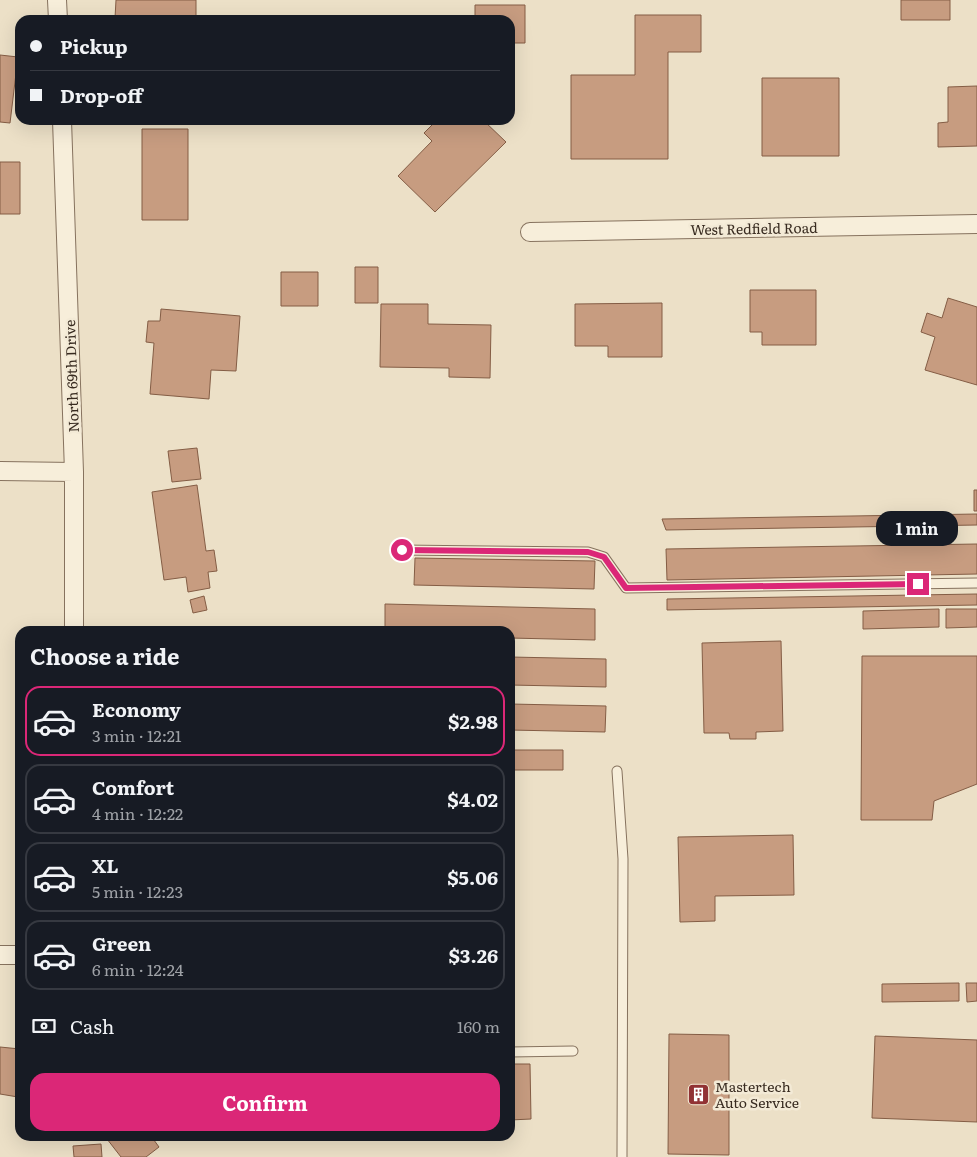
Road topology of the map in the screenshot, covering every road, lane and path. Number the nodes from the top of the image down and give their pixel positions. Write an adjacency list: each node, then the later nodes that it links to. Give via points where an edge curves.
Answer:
1 (57, 0): 2 (street)
2 (58, 15)
3 (62, 125): 7 (street, North 69th Drive)
4 (977, 224): 5 (street, West Redfield Road)
5 (530, 232)
6 (0, 471): 7 (street)
7 (74, 472): 10 (street, North 69th Drive)
8 (402, 550): 9 (lane, via 588,552 604,557 626,588)
9 (977, 583)
10 (74, 626)
11 (617, 771): 16 (lane, via 623,859)
12 (0, 955): 13 (street)
13 (15, 955)
14 (573, 1050): 15 (lane)
15 (515, 1052)
16 (622, 1157)

